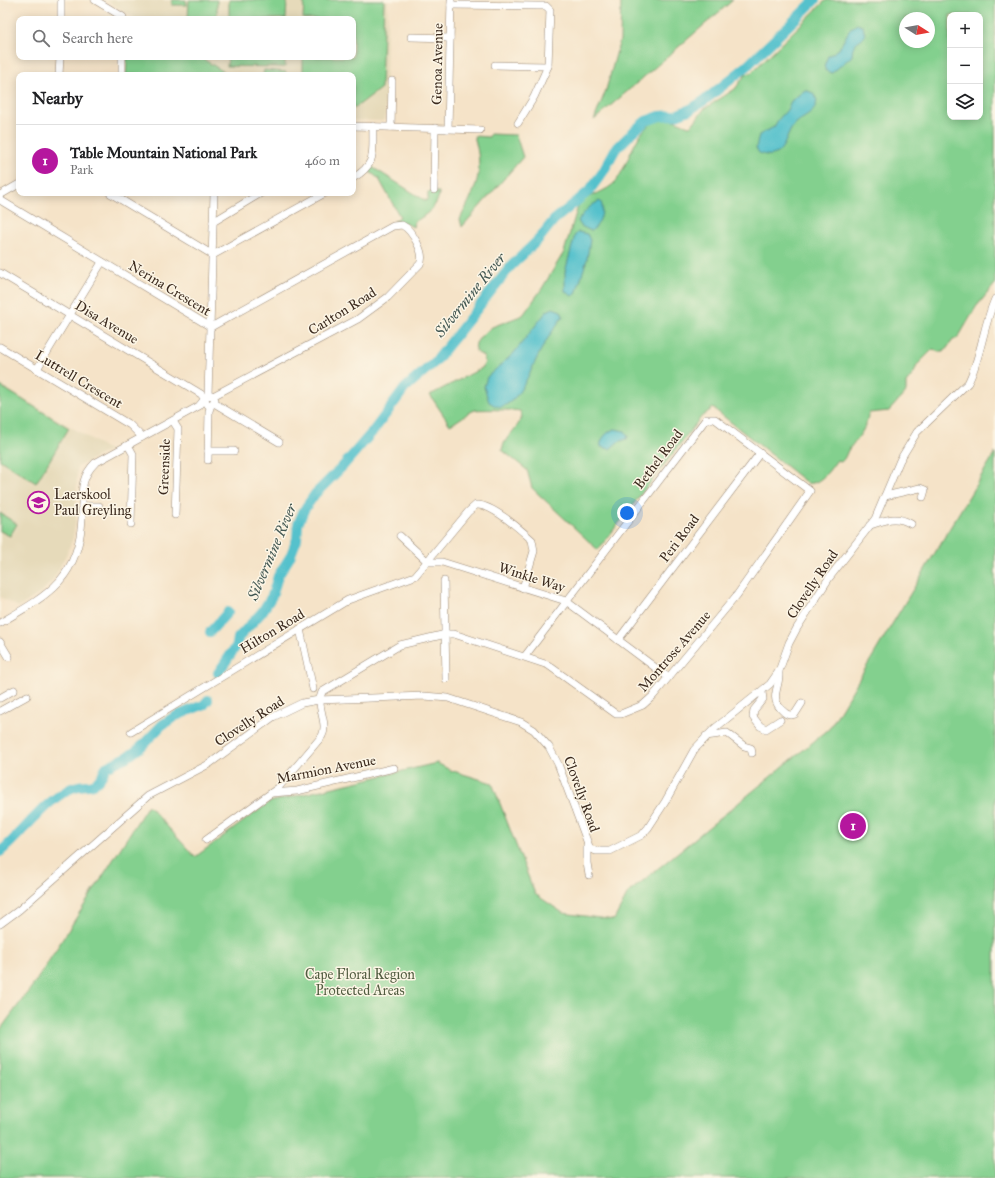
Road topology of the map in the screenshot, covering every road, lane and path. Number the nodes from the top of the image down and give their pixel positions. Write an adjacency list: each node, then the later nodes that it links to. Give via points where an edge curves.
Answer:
1 (61, 0): 5 (street)
2 (95, 0): 6 (street)
3 (451, 2): 4 (street); 8 (street, Genoa Avenue)
4 (537, 3): 12 (street, via 550,10)
5 (61, 16)
6 (120, 16)
7 (411, 37): 8 (street)
8 (450, 38): 21 (street, Genoa Avenue)
9 (60, 60): 13 (street)
10 (122, 60): 14 (street)
11 (495, 65): 12 (street)
12 (548, 66): 16 (street, via 534,97)
13 (59, 72)
14 (122, 72)
15 (392, 81): 19 (street)
16 (518, 123)
17 (356, 126): 18 (street)
18 (373, 126): 19 (street); 23 (street, via 370,163 365,171)
19 (391, 127): 20 (street)
20 (435, 128): 21 (street); 25 (street)
21 (448, 129): 22 (street)
22 (480, 130)
23 (356, 176)
24 (16, 186): 26 (street)
25 (434, 190)
26 (0, 195)
27 (115, 196): 34 (street)
28 (214, 196): 32 (street)
29 (256, 196): 32 (street)
30 (320, 196): 34 (street)
31 (0, 200): 35 (street, Nerina Crescent)
32 (213, 222): 34 (street)
33 (393, 226): 39 (street, Nerina Crescent); 42 (street, Carlton Road, via 402,225 408,229 422,254 422,260 393,293 353,322)
34 (213, 255): 39 (street)
35 (102, 262): 38 (street); 39 (street, Nerina Crescent)
36 (0, 273): 38 (street, Disa Avenue)
37 (995, 300): 52 (street, Clovelly Road, via 968,383 917,432 900,460)
38 (70, 315): 41 (street); 42 (street, Disa Avenue)
39 (211, 327): 42 (street)
40 (0, 347): 41 (street, Luttrell Crescent)
41 (37, 369): 44 (street, Luttrell Crescent, via 130,425)
42 (209, 399): 43 (street, Carlton Road); 45 (street, Disa Avenue); 47 (street)
43 (173, 421): 44 (street, Carlton Road); 56 (street, Greenside, via 178,429)
44 (142, 437): 46 (street, Carlton Road)
45 (278, 442)
46 (128, 445): 54 (street, Carlton Road, via 86,472 82,483); 57 (street, via 133,454)
47 (208, 451): 48 (street); 50 (street)
48 (234, 451)
49 (760, 453): 51 (street, Bethel Road); 64 (street, Bethel Road, via 715,419 706,418); 68 (street, Peri Road)
50 (208, 460)
51 (810, 491): 73 (street, Montrose Avenue, via 737,595)
52 (885, 496): 53 (street, via 920,488 925,490); 59 (street, Clovelly Road)
53 (923, 497)
54 (82, 506): 55 (street); 65 (street, Carlton Road, via 75,553 60,582 37,601)
55 (99, 506)
56 (175, 515)
57 (131, 524)
58 (911, 524): 59 (street, via 890,518)
59 (870, 525): 72 (street, Clovelly Road, via 829,578 797,628)
60 (400, 536): 61 (street)
61 (428, 562): 63 (street, Winkle Way, via 442,562); 63 (street, Hilton Road, via 472,508 483,505 532,540 534,551); 66 (street, Hilton Road, via 409,580 350,599)
62 (444, 580): 67 (street)
63 (523, 588): 64 (street, Winkle Way)
64 (566, 601): 68 (street, Winkle Way); 70 (street, Bethel Road)
65 (0, 623)
66 (300, 629): 75 (street); 85 (street, Hilton Road)
67 (446, 634): 70 (street, Montrose Avenue, via 454,634); 74 (street); 80 (street, Montrose Avenue, via 397,647 328,687 322,692)
68 (618, 640): 73 (street, Winkle Way)
69 (0, 642): 71 (street)
70 (525, 656): 73 (street, Montrose Avenue, via 552,667 619,714 646,704)
71 (9, 657)
72 (779, 671): 77 (street, Clovelly Road); 81 (street, via 775,699 778,705 791,715 795,714)
73 (668, 677)
74 (446, 679)
75 (313, 689)
76 (14, 690): 78 (street)
77 (762, 692): 84 (street, via 763,699 754,710 753,717 766,729); 86 (street, Clovelly Road)
78 (3, 696): 82 (street)
79 (27, 696): 82 (street)
80 (319, 700): 89 (street, via 324,726 322,736); 91 (street, Clovelly Road, via 424,696 448,698 521,722 541,737 558,764); 93 (street, Clovelly Road, via 302,703 273,717 209,764 148,796)
81 (802, 703)
82 (11, 705): 83 (street)
83 (0, 711)
84 (780, 720)
85 (131, 732)
86 (706, 736): 87 (street, via 727,733 744,746 751,748); 91 (street, Clovelly Road, via 688,758 665,802 642,835 610,852 593,851)
87 (752, 753)
88 (394, 768): 89 (street, Marmion Avenue, via 297,791)
89 (272, 793): 90 (street, Marmion Avenue)
90 (206, 840)
91 (587, 846): 92 (street)
92 (590, 875)
93 (0, 924)

